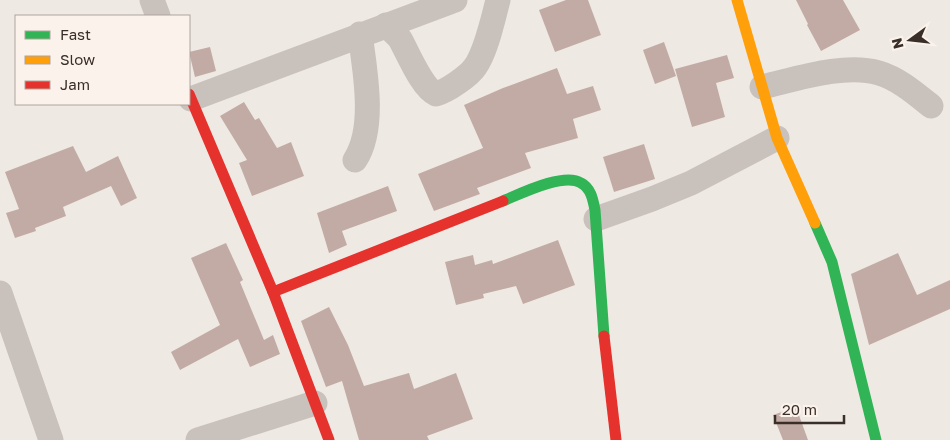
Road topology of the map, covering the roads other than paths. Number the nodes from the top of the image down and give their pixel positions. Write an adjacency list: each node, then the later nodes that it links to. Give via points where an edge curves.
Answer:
1 (152, 0): 5 (street)
2 (455, 0): 6 (street)
3 (498, 0): 6 (street, via 475,68 436,94 427,86 400,39)
4 (736, 0): 8 (street)
5 (158, 15)
6 (386, 25): 7 (street)
7 (360, 34): 9 (street); 12 (street, via 366,125 361,151)
8 (762, 87): 10 (street, via 816,74 858,70 880,74 911,90); 11 (street)
9 (190, 97): 14 (street)
10 (931, 106)
11 (777, 138): 13 (street, via 691,183); 21 (street, via 832,262)
12 (355, 160)
13 (596, 219): 14 (street, via 590,190 580,182 572,180 543,186); 20 (street, via 606,361)
14 (272, 292): 16 (street)
15 (0, 293): 17 (street)
16 (315, 403): 18 (street); 19 (street)
17 (51, 440)
18 (198, 440)
19 (329, 440)
20 (616, 440)
21 (876, 440)

